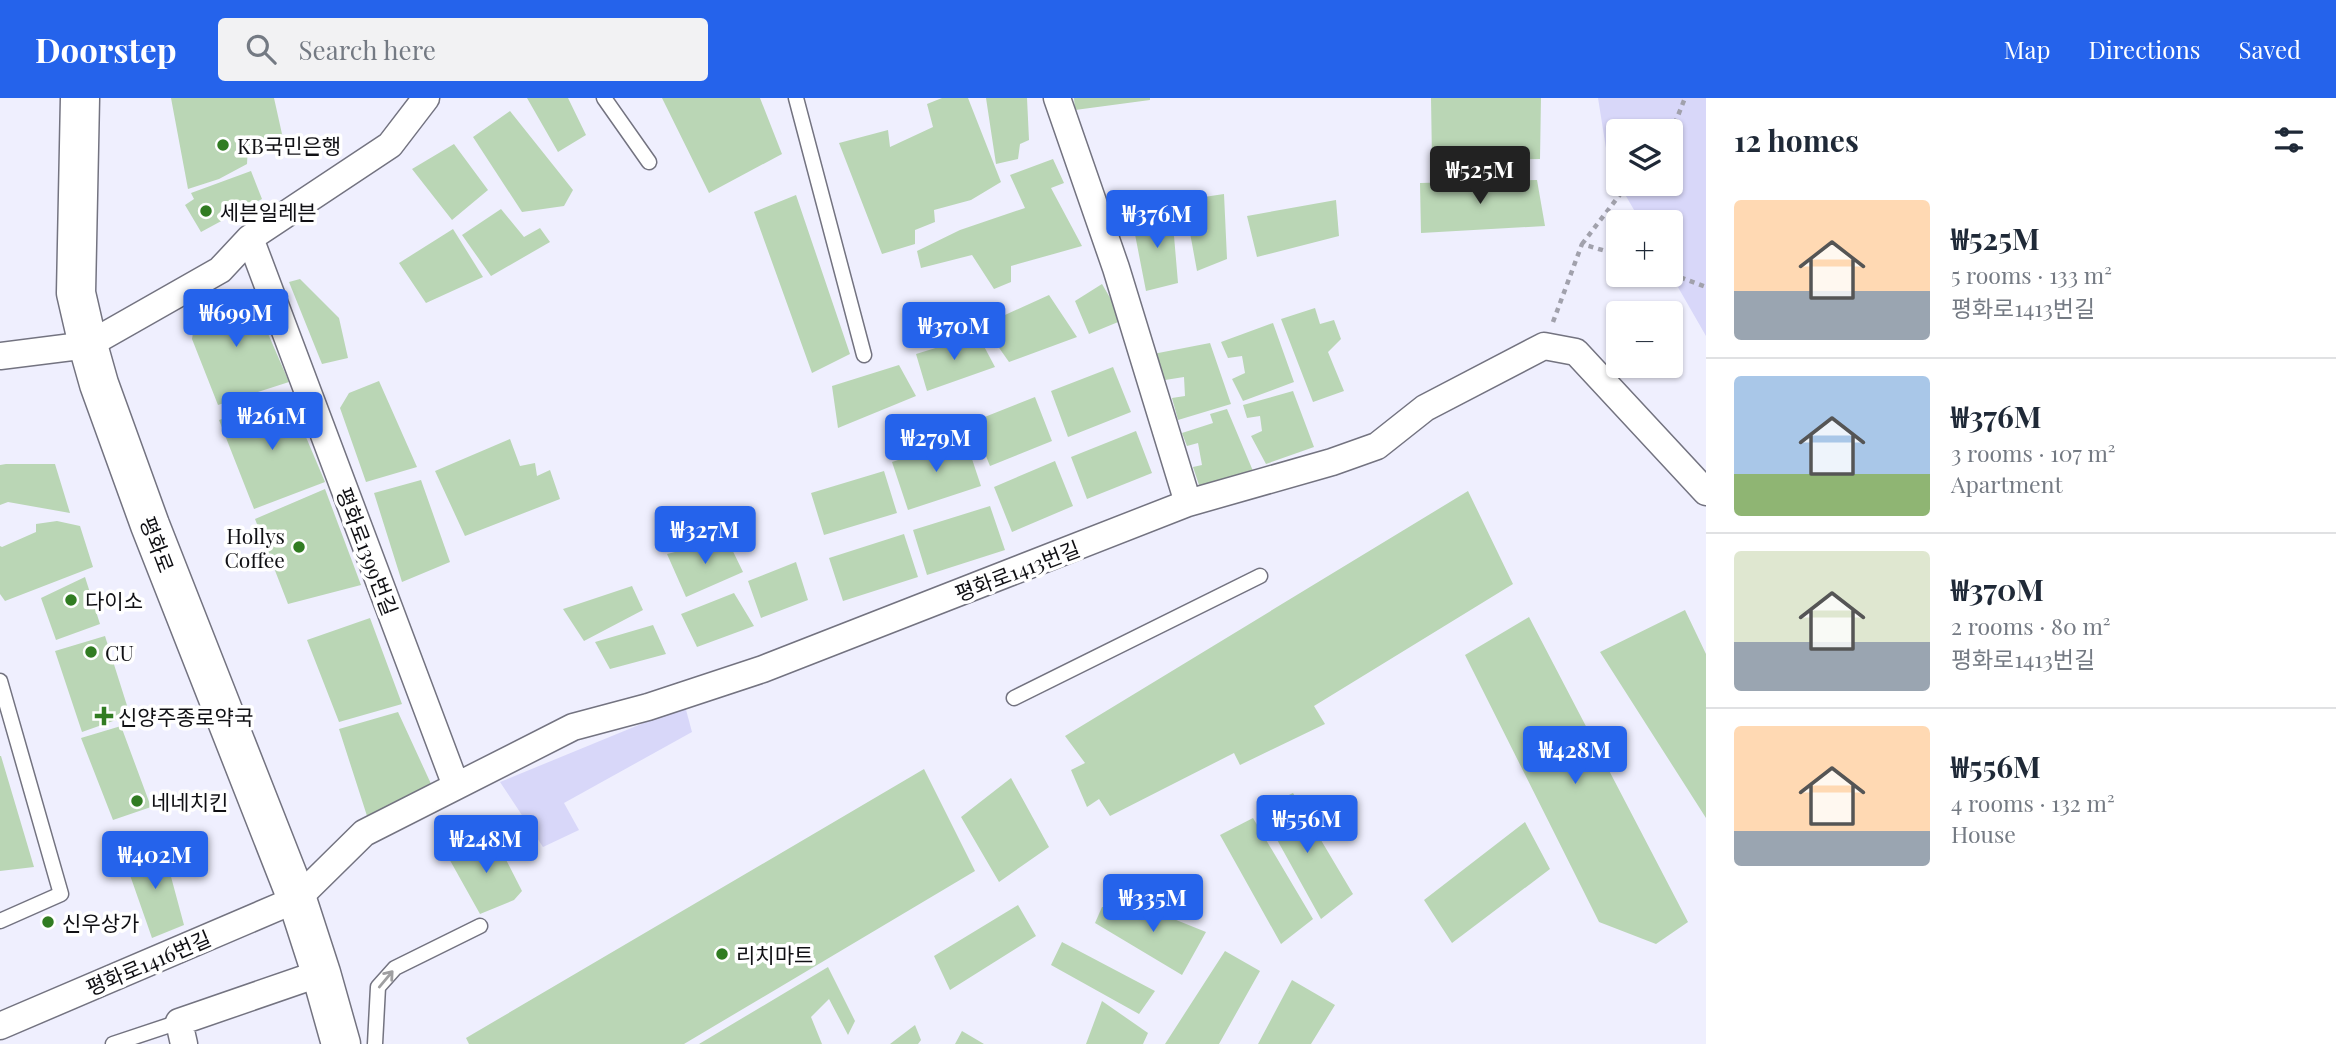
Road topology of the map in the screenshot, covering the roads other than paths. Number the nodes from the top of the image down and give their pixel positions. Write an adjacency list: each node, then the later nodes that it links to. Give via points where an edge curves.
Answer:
1 (80, 98): 8 (main road, 평화로, via 76,293)
2 (426, 98): 7 (street, via 390,145)
3 (604, 98): 6 (lane)
4 (796, 98): 9 (lane)
5 (1057, 98): 12 (street, via 1116,268)
6 (649, 162)
7 (250, 238): 8 (street, via 220,270); 16 (street, 평화로1399번길)
8 (88, 345): 10 (street); 17 (main road, 평화로, via 150,525)
9 (864, 355)
10 (0, 356)
11 (1706, 492): 12 (street, 평화로1413번길, via 1576,352 1544,346 1425,408 1377,446)
12 (1188, 503): 16 (street, 평화로1413번길, via 763,668 573,727)
13 (1260, 576): 15 (lane)
14 (0, 681): 18 (lane, via 61,894)
15 (1013, 698)
16 (456, 786): 17 (street, 평화로1413번길, via 364,833)
17 (297, 900): 20 (main road, 평화로); 21 (street, 평화로1416번길)
18 (0, 920)
19 (480, 926): 25 (lane, one-way to 19, via 378,987 395,968)
20 (321, 974): 22 (street); 24 (main road, 평화로)
21 (0, 1025)
22 (181, 1033): 23 (lane)
23 (113, 1044)
24 (341, 1044)
25 (375, 1044)

